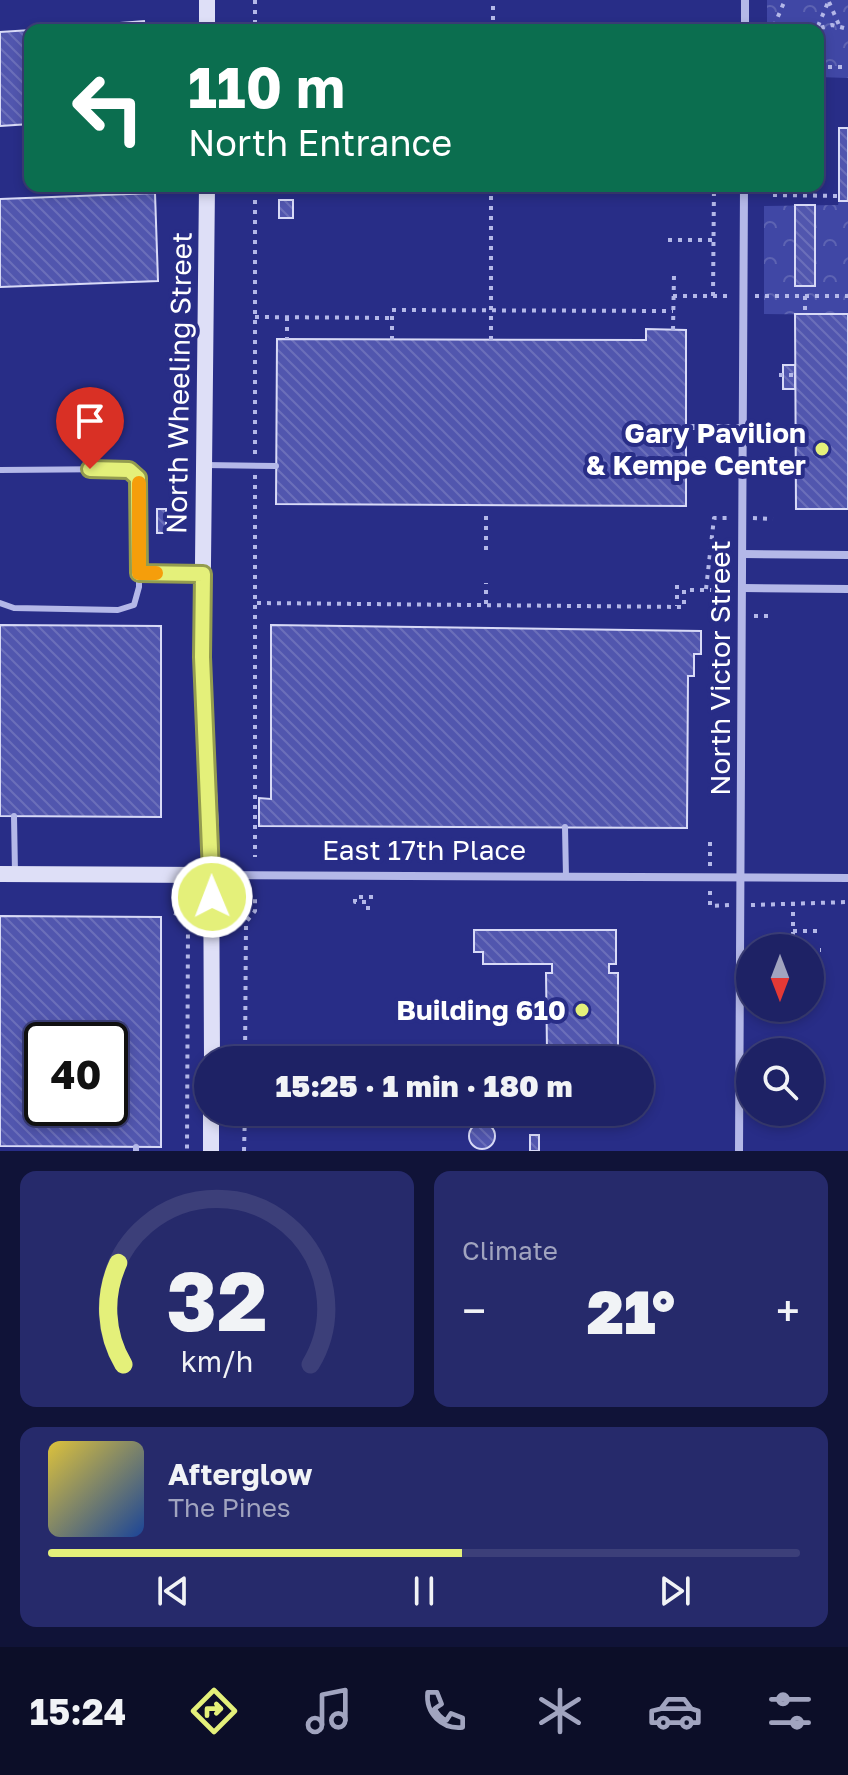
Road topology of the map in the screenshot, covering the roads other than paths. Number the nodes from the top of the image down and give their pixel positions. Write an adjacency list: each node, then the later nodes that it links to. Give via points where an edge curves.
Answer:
1 (207, 0): 3 (street)
2 (745, 0): 4 (street)
3 (207, 24)
4 (745, 24)
5 (207, 192): 9 (street, North Wheeling Street)
6 (744, 192): 8 (street, North Victor Street)
7 (686, 427): 8 (lane)
8 (743, 427): 12 (street, North Victor Street)
9 (204, 465): 10 (lane); 15 (street, North Wheeling Street)
10 (276, 466)
11 (0, 470): 14 (lane, via 134,471 139,482)
12 (743, 554): 13 (street); 16 (street, North Victor Street)
13 (848, 555)
14 (139, 573): 15 (lane); 18 (lane, via 137,601 124,610 14,608)
15 (203, 574): 22 (street, North Wheeling Street)
16 (743, 588): 17 (street); 24 (street, North Victor Street)
17 (848, 589)
18 (0, 603)
19 (14, 816): 21 (lane)
20 (565, 827): 23 (lane)
21 (8, 874): 22 (street, East 17th Place)
22 (212, 875): 23 (street, East 17th Place); 26 (street, North Wheeling Street)
23 (566, 877): 24 (street, East 17th Place)
24 (741, 877): 25 (street, East 17th Place); 29 (street, North Victor Street)
25 (848, 878)
26 (212, 1046)
27 (211, 1126): 28 (street)
28 (211, 1151)
29 (739, 1151)

